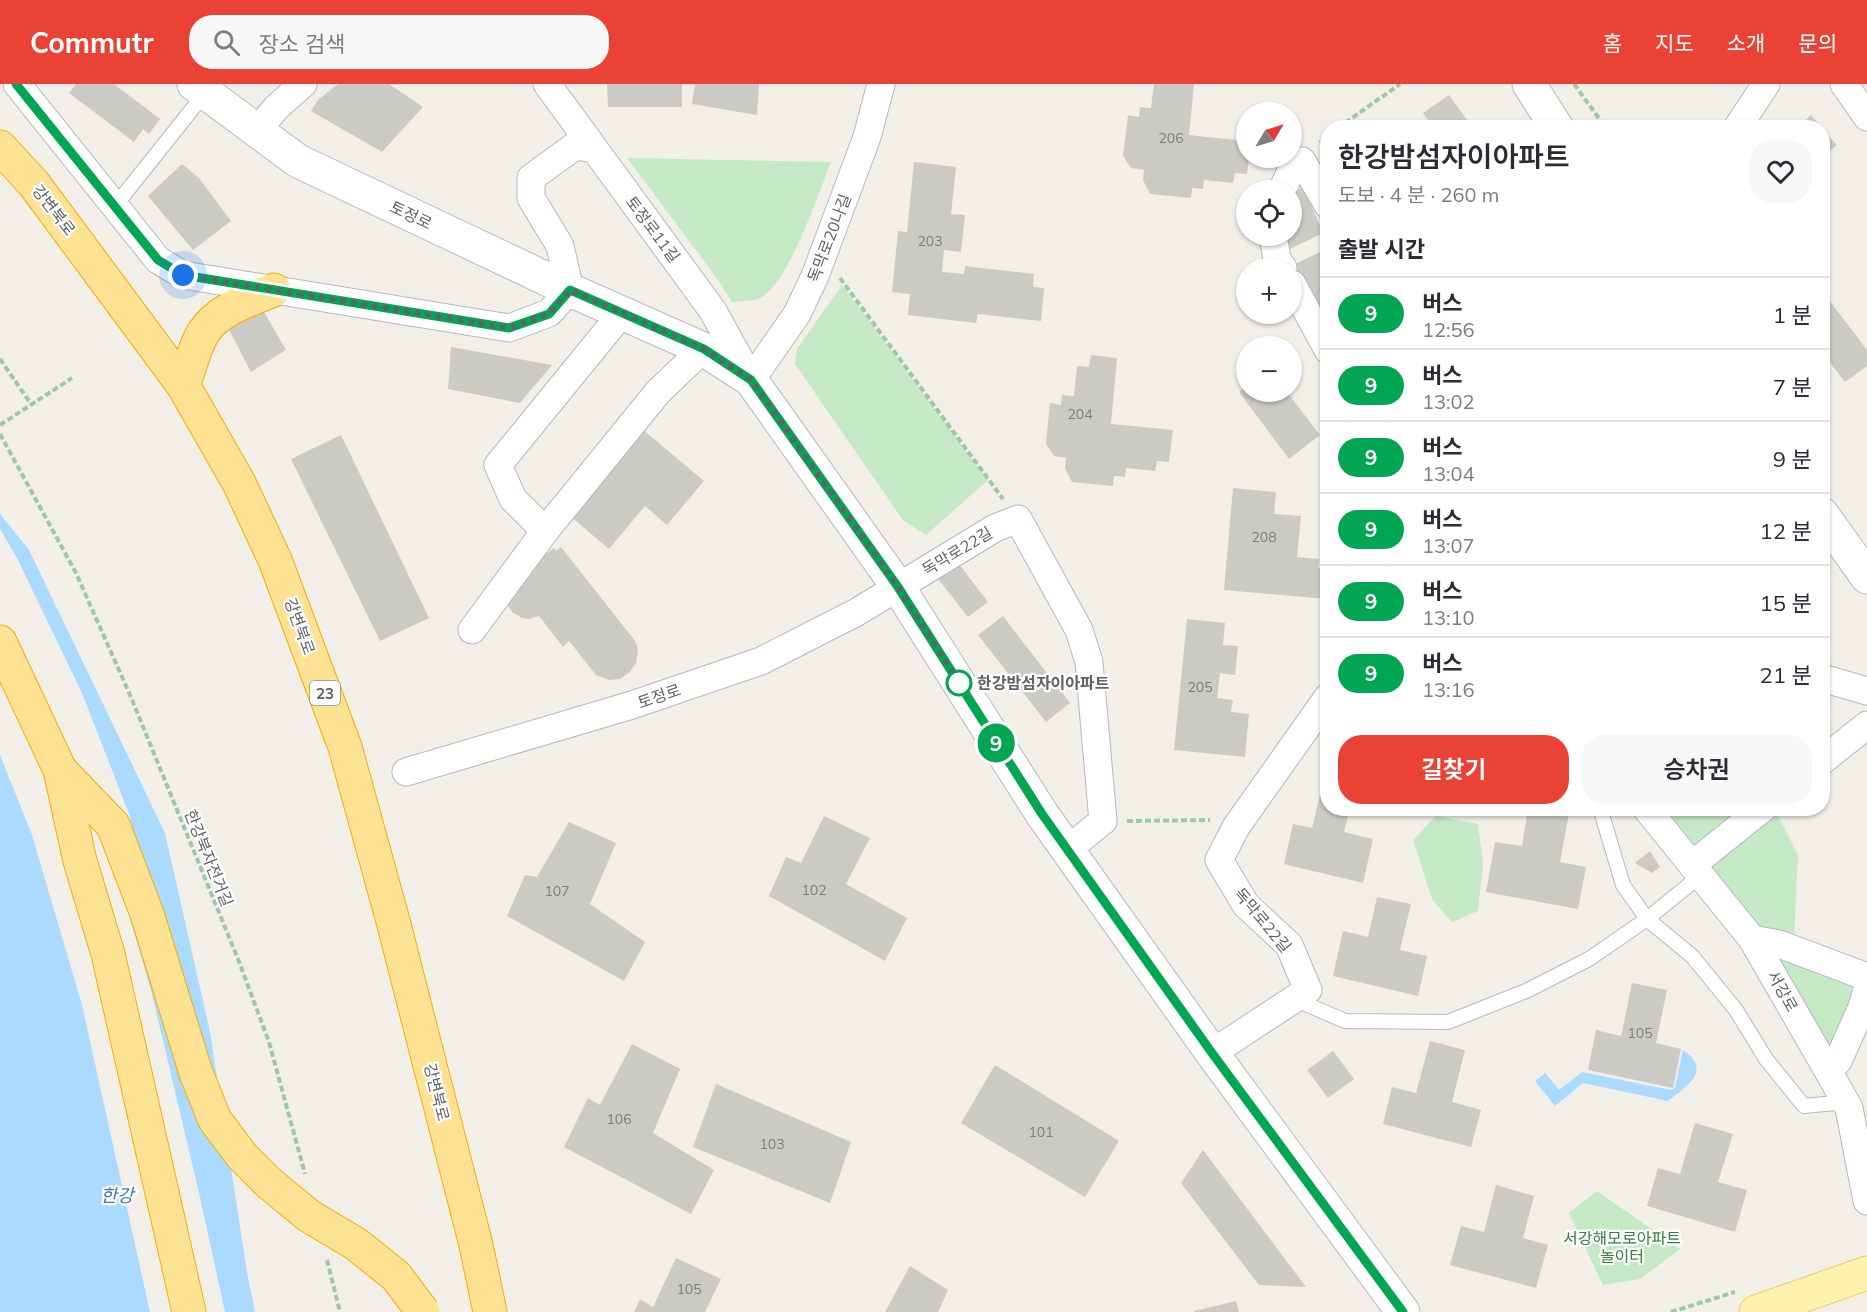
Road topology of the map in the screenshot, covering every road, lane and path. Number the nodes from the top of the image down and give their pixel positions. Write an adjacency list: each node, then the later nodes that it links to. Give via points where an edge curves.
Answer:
1 (16, 84): 21 (street)
2 (303, 84): 16 (street)
3 (547, 84): 18 (street, 토정로11길)
4 (881, 84): 22 (street, 독막로20나길, via 867,137)
5 (1400, 84): 12 (path)
6 (1528, 84): 13 (main road)
7 (1574, 84): 14 (path)
8 (1766, 84): 15 (street)
9 (1844, 84): 11 (street)
10 (200, 88): 16 (main road, 토정로); 21 (lane)
11 (1867, 117)
12 (1349, 120)
13 (1552, 120)
14 (1600, 120)
15 (1742, 120)
16 (257, 130): 24 (main road, 토정로, via 298,161)
17 (0, 147): 32 (highway, 강변북로 / 23, via 34,184)
18 (594, 149): 24 (street, via 575,146 531,178 531,198 560,246); 31 (street, 토정로11길, via 713,311)
19 (1287, 180): 20 (street, via 1302,161)
20 (1320, 191)
21 (115, 206): 23 (street, via 158,260 183,275)
22 (823, 254): 31 (street, 독막로20나길, via 797,314); 36 (path)
23 (274, 290): 24 (street, via 509,328 549,314); 32 (highway, via 236,305 212,322 203,333)
24 (570, 290): 26 (main road, 토정로)
25 (1302, 302): 27 (street)
26 (622, 313): 28 (main road, 토정로); 38 (street, via 498,465 513,499)
27 (1320, 335)
28 (704, 349): 31 (main road, 토정로); 38 (street, via 658,392)
29 (0, 359): 33 (path)
30 (72, 378): 33 (path)
31 (751, 380): 40 (main road, 토정로)
32 (183, 385): 67 (highway, 강변북로 / 23, via 239,483 275,560 345,747)
33 (31, 404): 34 (path)
34 (0, 425)
35 (0, 434): 65 (path, 한강북자전거길, via 76,573 160,767 269,1042)
36 (1018, 519): 40 (street, 독막로22길, via 995,528); 53 (street, via 1079,630 1089,662)
37 (1830, 525): 39 (main road)
38 (545, 531): 41 (street)
39 (1867, 577)
40 (898, 587): 49 (street, 토정로, via 761,661 632,705); 55 (main road, 토정로)
41 (472, 630)
42 (0, 642): 48 (highway)
43 (1830, 680): 44 (street)
44 (1867, 691)
45 (1320, 708): 54 (street, 독막로22길)
46 (1867, 725): 47 (street)
47 (1830, 755)
48 (60, 770): 70 (highway, via 80,861 108,954); 72 (highway, bridge, via 113,825 147,914 189,1052 215,1120 269,1183 396,1276)
49 (406, 772)
50 (1602, 816): 57 (lane, via 1623,885)
51 (1652, 816): 56 (street, 서강로)
52 (1754, 816): 56 (street)
53 (1103, 821): 54 (path, via 1210,820); 55 (street)
54 (1236, 827): 61 (street, 독막로22길, via 1219,860 1246,904 1289,945 1308,990)
55 (1067, 850): 62 (main road, 토정로)
56 (1696, 871): 57 (lane); 58 (street, 서강로)
57 (1647, 919): 61 (lane, via 1589,959 1526,991 1448,1022 1345,1021); 64 (lane, via 1692,956 1804,1106)
58 (1752, 939): 59 (street, via 1779,944); 63 (street, 서강로)
59 (1867, 976)
60 (1867, 990): 63 (street, via 1838,1060)
61 (1294, 999): 62 (street)
62 (1212, 1053): 75 (main road, 토정로)
63 (1827, 1069): 64 (street, 서강로)
64 (1845, 1102): 66 (street, 서강로, via 1850,1108)
65 (307, 1183)
66 (1867, 1201)
67 (476, 1245): 73 (highway, 강변북로 / 23); 74 (highway)
68 (325, 1251): 71 (path)
69 (1867, 1273): 76 (main road)
70 (189, 1312)
71 (340, 1312)
72 (423, 1312)
73 (490, 1312)
74 (507, 1312)
75 (1403, 1312)
76 (1756, 1312)

